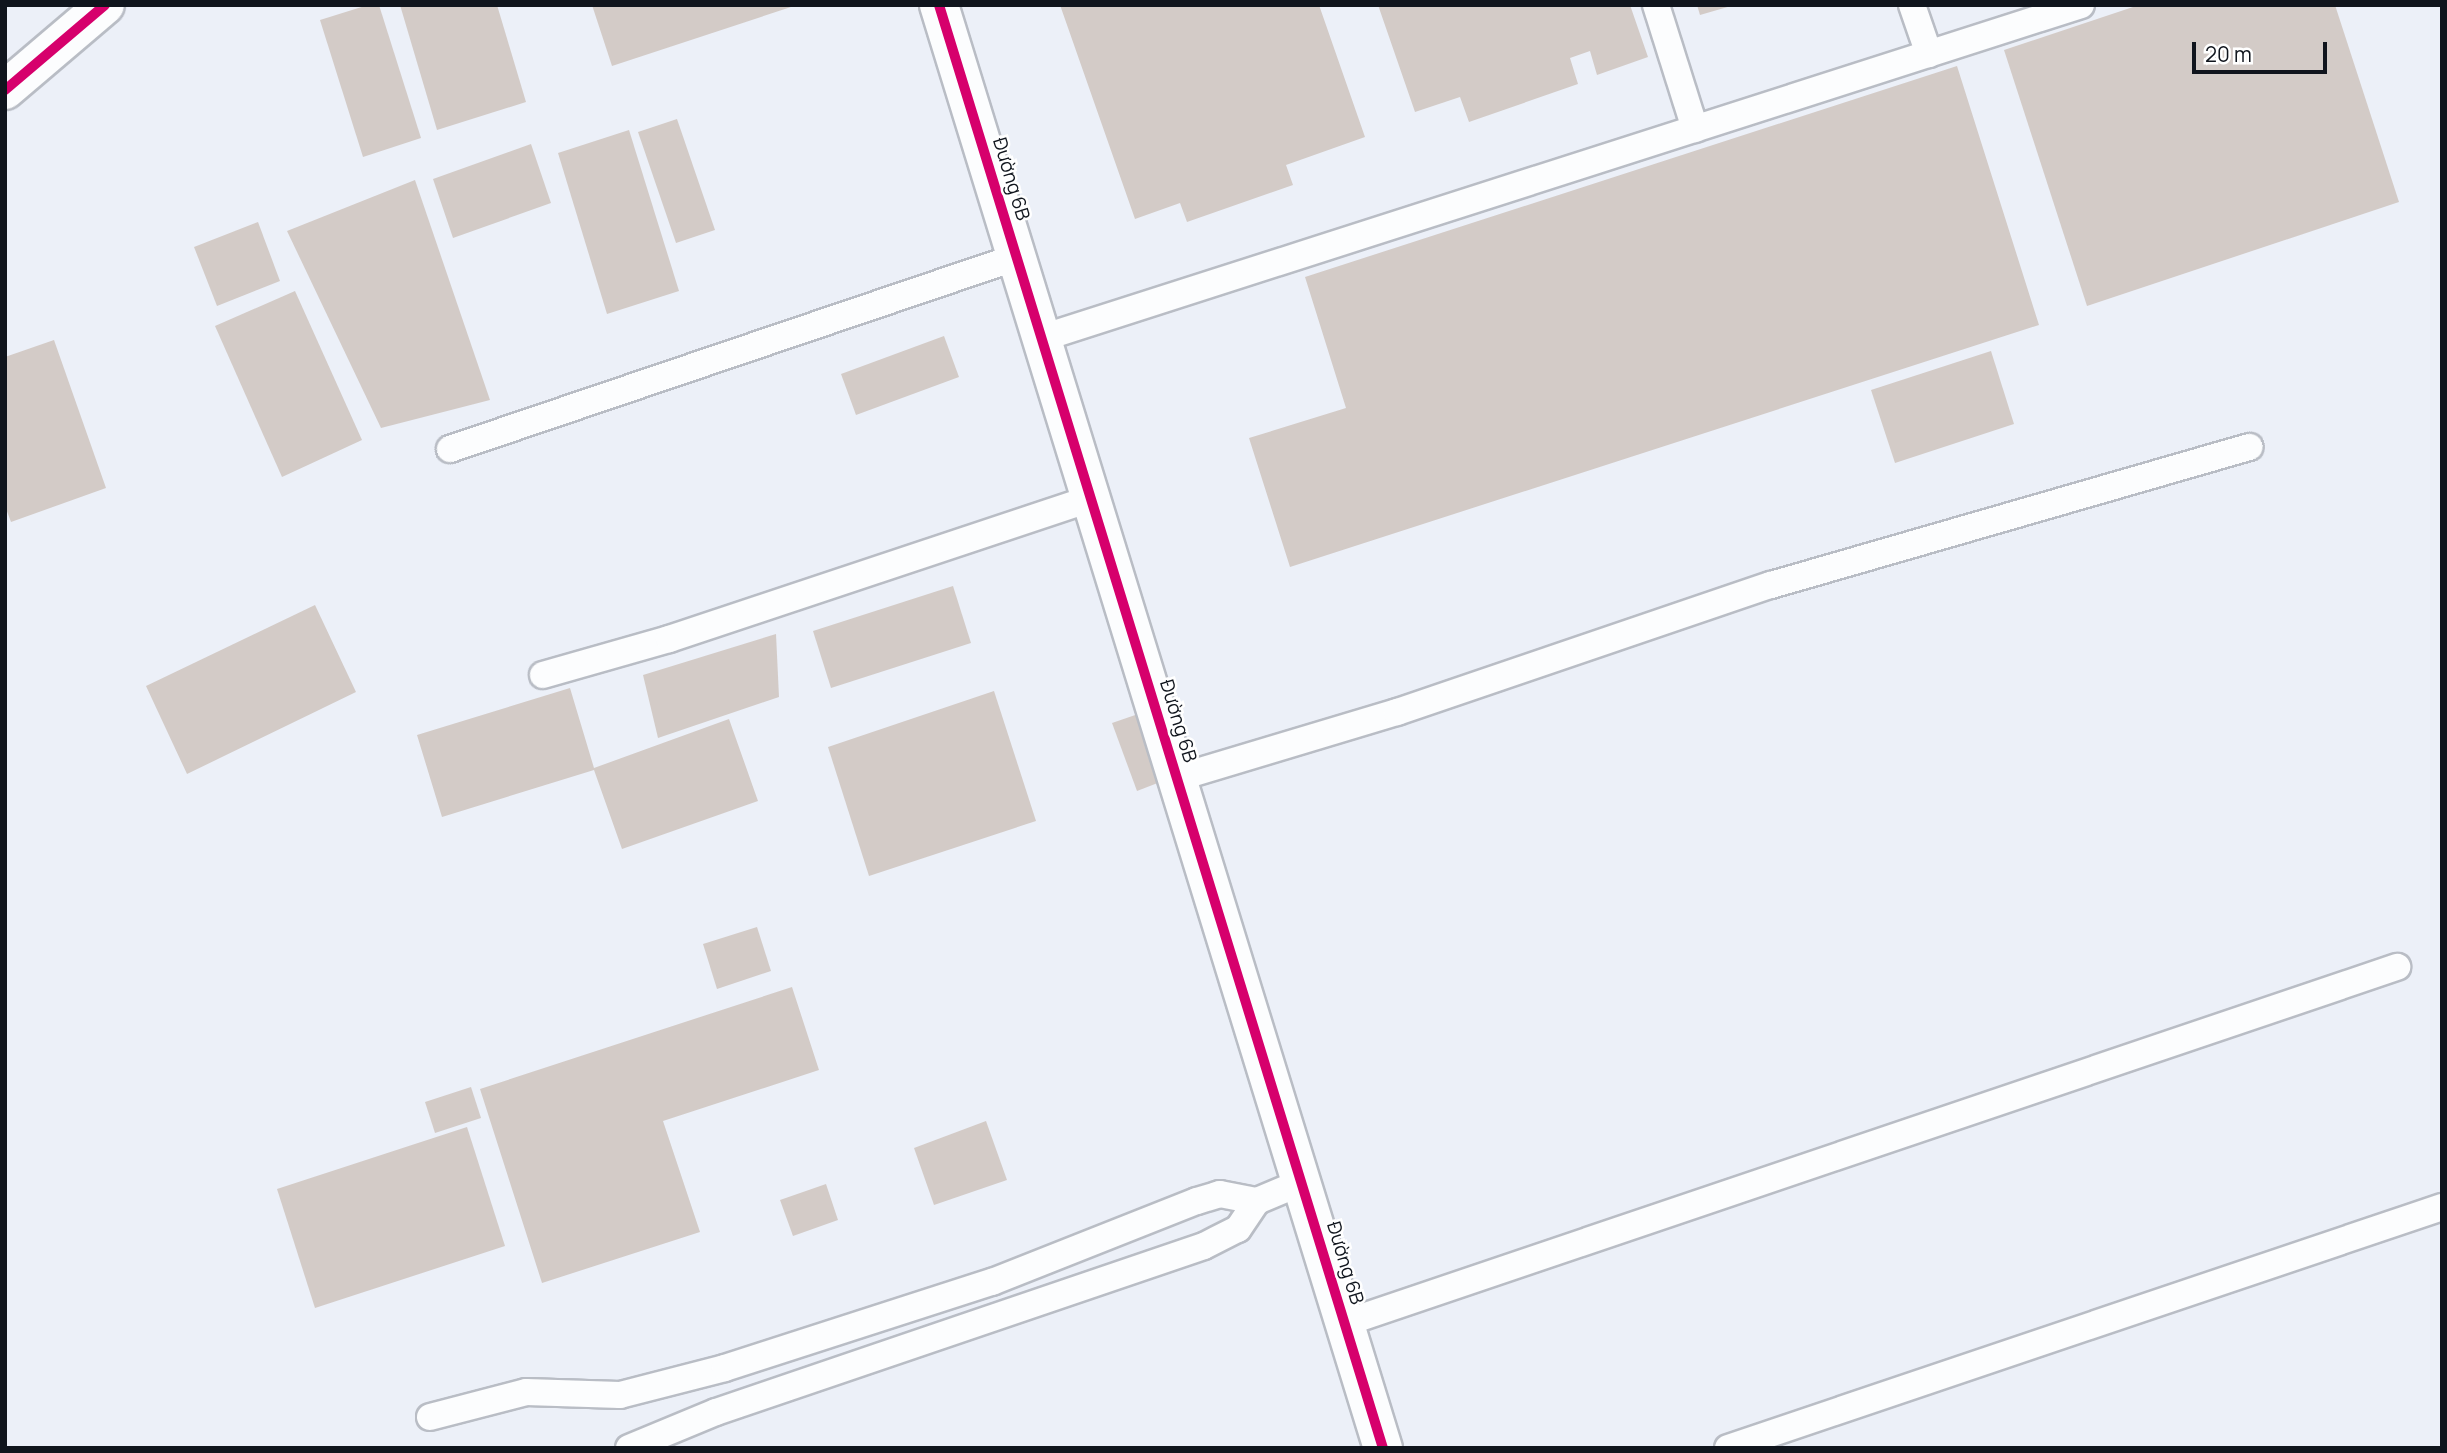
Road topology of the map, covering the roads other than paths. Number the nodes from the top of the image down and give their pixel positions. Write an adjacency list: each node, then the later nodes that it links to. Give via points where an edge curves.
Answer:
1 (105, 5): 7 (street)
2 (939, 5): 9 (street, Đường 6B)
3 (1656, 5): 8 (lane)
4 (1912, 5): 6 (lane)
5 (2081, 5): 6 (lane)
6 (1929, 54): 8 (lane)
7 (5, 90)
8 (1695, 129): 10 (lane)
9 (1017, 257): 10 (street, Đường 6B); 12 (lane)
10 (1042, 338): 13 (street, Đường 6B)
11 (2249, 447): 15 (lane, via 1771,585 1397,712)
12 (450, 449)
13 (1091, 499): 14 (lane, via 669,639); 15 (street, Đường 6B)
14 (543, 675)
15 (1177, 778): 17 (street, Đường 6B)
16 (2397, 967): 20 (lane)
17 (1302, 1182): 18 (lane); 20 (street, Đường 6B)
18 (1257, 1201): 21 (lane, via 1220,1194 1197,1201 992,1282 725,1368 620,1395 526,1392); 22 (lane, via 1238,1229 1204,1246 716,1412)
19 (2442, 1207): 24 (lane)
20 (1345, 1323): 23 (street, Đường 6B)
21 (430, 1417)
22 (629, 1448)
23 (1383, 1448)
24 (1728, 1448)

